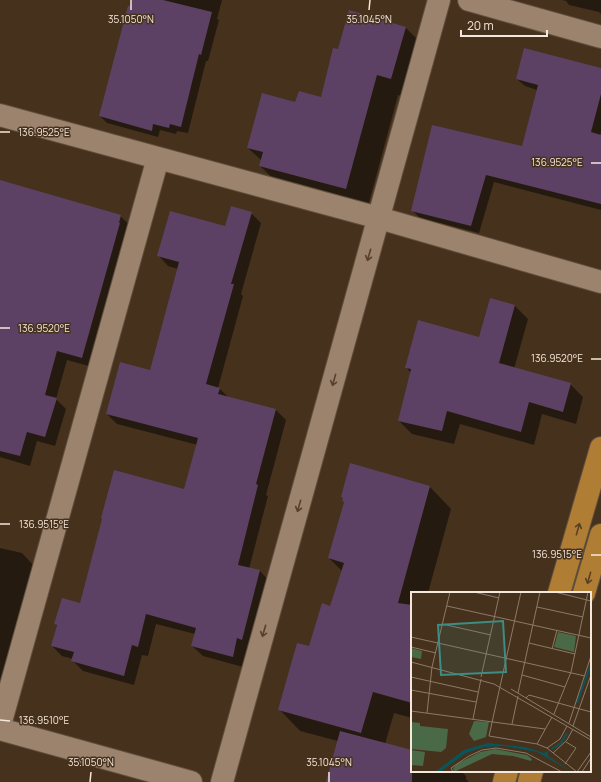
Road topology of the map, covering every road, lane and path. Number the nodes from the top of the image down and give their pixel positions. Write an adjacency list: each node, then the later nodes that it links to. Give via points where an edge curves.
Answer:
1 (439, 0): 6 (street)
2 (469, 0): 3 (street)
3 (601, 37)
4 (0, 115): 5 (street)
5 (158, 158): 6 (street); 12 (street)
6 (379, 218): 7 (street); 17 (street, one-way to 17)
7 (601, 282)
8 (601, 448): 10 (main road, one-way to 8)
9 (601, 535): 11 (main road, one-way to 11)
10 (559, 592)
11 (584, 592)
12 (0, 725)
13 (0, 729): 16 (street)
14 (507, 772): 18 (main road)
15 (532, 772): 19 (main road)
16 (191, 782)
17 (222, 782)
18 (504, 782)
19 (529, 782)

